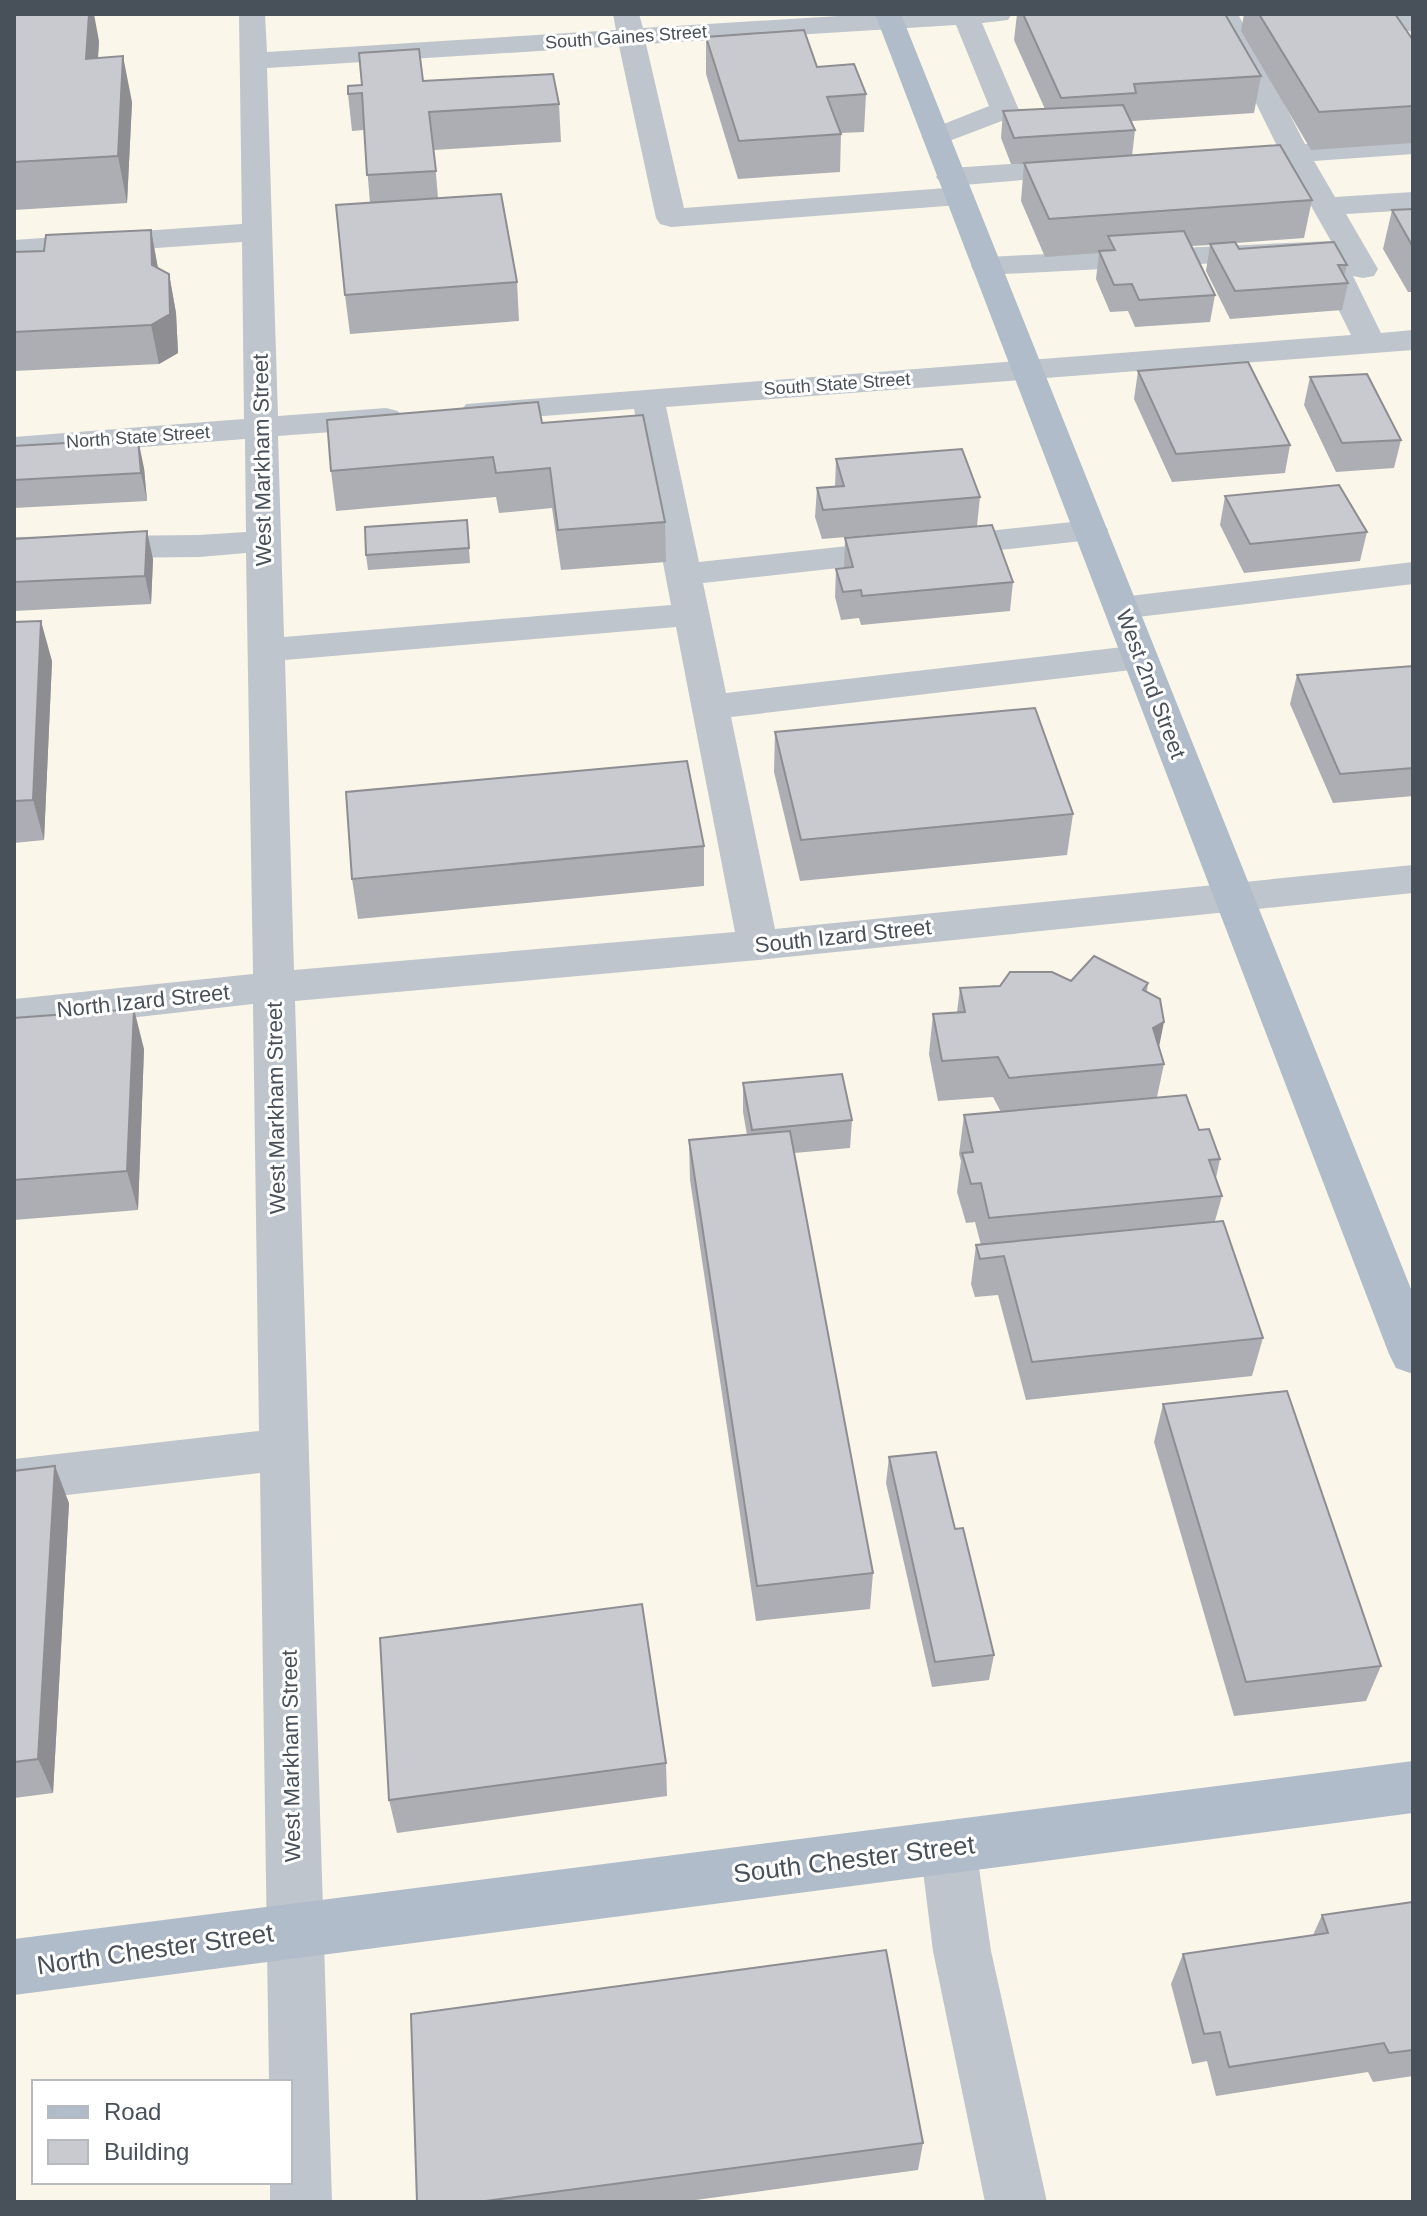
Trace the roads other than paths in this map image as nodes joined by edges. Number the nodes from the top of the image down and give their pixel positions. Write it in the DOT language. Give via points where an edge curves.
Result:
graph roads {
  1 [pos="252,14"];
  2 [pos="999,14"];
  3 [pos="1225,14"];
  4 [pos="1405,14"];
  5 [pos="966,16"];
  6 [pos="889,17"];
  7 [pos="1413,24"];
  8 [pos="628,26"];
  9 [pos="252,61"];
  10 [pos="936,137"];
  11 [pos="1413,145"];
  12 [pos="1295,153"];
  13 [pos="1202,160"];
  14 [pos="1109,166"];
  15 [pos="955,186"];
  16 [pos="1413,201"];
  17 [pos="1326,206"];
  18 [pos="256,232"];
  19 [pos="14,249"];
  20 [pos="986,266"];
  21 [pos="1409,340"];
  22 [pos="1371,344"];
  23 [pos="1027,369"];
  24 [pos="648,398"];
  25 [pos="262,428"];
  26 [pos="14,447"];
  27 [pos="1091,530"];
  28 [pos="263,541"];
  29 [pos="14,548"];
  30 [pos="1413,573"];
  31 [pos="684,574"];
  32 [pos="1121,608"];
  33 [pos="693,614"];
  34 [pos="267,650"];
  35 [pos="1140,657"];
  36 [pos="711,707"];
  37 [pos="1413,879"];
  38 [pos="1233,896"];
  39 [pos="758,945"];
  40 [pos="273,987"];
  41 [pos="14,1015"];
  42 [pos="1413,1354"];
  43 [pos="284,1449"];
  44 [pos="14,1480"];
  45 [pos="1413,1787"];
  46 [pos="948,1847"];
  47 [pos="295,1930"];
  48 [pos="14,1967"];
  49 [pos="301,2202"];
  50 [pos="1016,2202"];
  1 -- 9 [label="street, West Markham Street"];
  2 -- 5 [label="street, South Gaines Street"];
  3 -- 12 [label="street"];
  4 -- 7 [label="street"];
  5 -- 6 [label="street, South Gaines Street"];
  5 -- 10 [label="street" via="1005,110"];
  6 -- 8 [label="street, South Gaines Street"];
  6 -- 10 [label="main road, West 2nd Street"];
  8 -- 9 [label="street, South Gaines Street"];
  8 -- 15 [label="street" via="671,218"];
  9 -- 18 [label="street, West Markham Street"];
  10 -- 15 [label="main road, West 2nd Street"];
  11 -- 12 [label="street"];
  12 -- 13 [label="street"];
  12 -- 17 [label="street"];
  14 -- 15 [label="street"];
  15 -- 20 [label="main road, West 2nd Street"];
  16 -- 17 [label="street"];
  17 -- 21 [label="street"];
  18 -- 19 [label="street"];
  18 -- 25 [label="street, West Markham Street"];
  20 -- 22 [label="street" via="1324,248"];
  20 -- 23 [label="main road, West 2nd Street"];
  21 -- 22 [label="street, South State Street"];
  22 -- 23 [label="street, South State Street"];
  23 -- 24 [label="street, South State Street"];
  23 -- 27 [label="main road, West 2nd Street"];
  24 -- 25 [label="street, South State Street"];
  24 -- 31 [label="street"];
  25 -- 26 [label="street, North State Street"];
  25 -- 28 [label="street, West Markham Street"];
  27 -- 31 [label="street"];
  27 -- 32 [label="main road, West 2nd Street"];
  28 -- 29 [label="street"];
  28 -- 34 [label="street, West Markham Street"];
  30 -- 32 [label="street"];
  31 -- 33 [label="street"];
  32 -- 35 [label="main road, West 2nd Street"];
  33 -- 34 [label="street"];
  33 -- 36 [label="street"];
  34 -- 40 [label="street, West Markham Street"];
  35 -- 36 [label="street"];
  35 -- 38 [label="main road, West 2nd Street"];
  36 -- 39 [label="street" via="708,761"];
  37 -- 38 [label="street, South Izard Street"];
  38 -- 39 [label="street, South Izard Street"];
  38 -- 42 [label="main road, West 2nd Street"];
  39 -- 40 [label="street, South Izard Street"];
  40 -- 41 [label="street, North Izard Street"];
  40 -- 43 [label="street, West Markham Street"];
  43 -- 44 [label="street"];
  43 -- 47 [label="street, West Markham Street"];
  45 -- 46 [label="main road, South Chester Street"];
  46 -- 47 [label="main road, South Chester Street"];
  46 -- 50 [label="street" via="962,1951"];
  47 -- 48 [label="main road, North Chester Street"];
  47 -- 49 [label="street, West Markham Street"];
}
